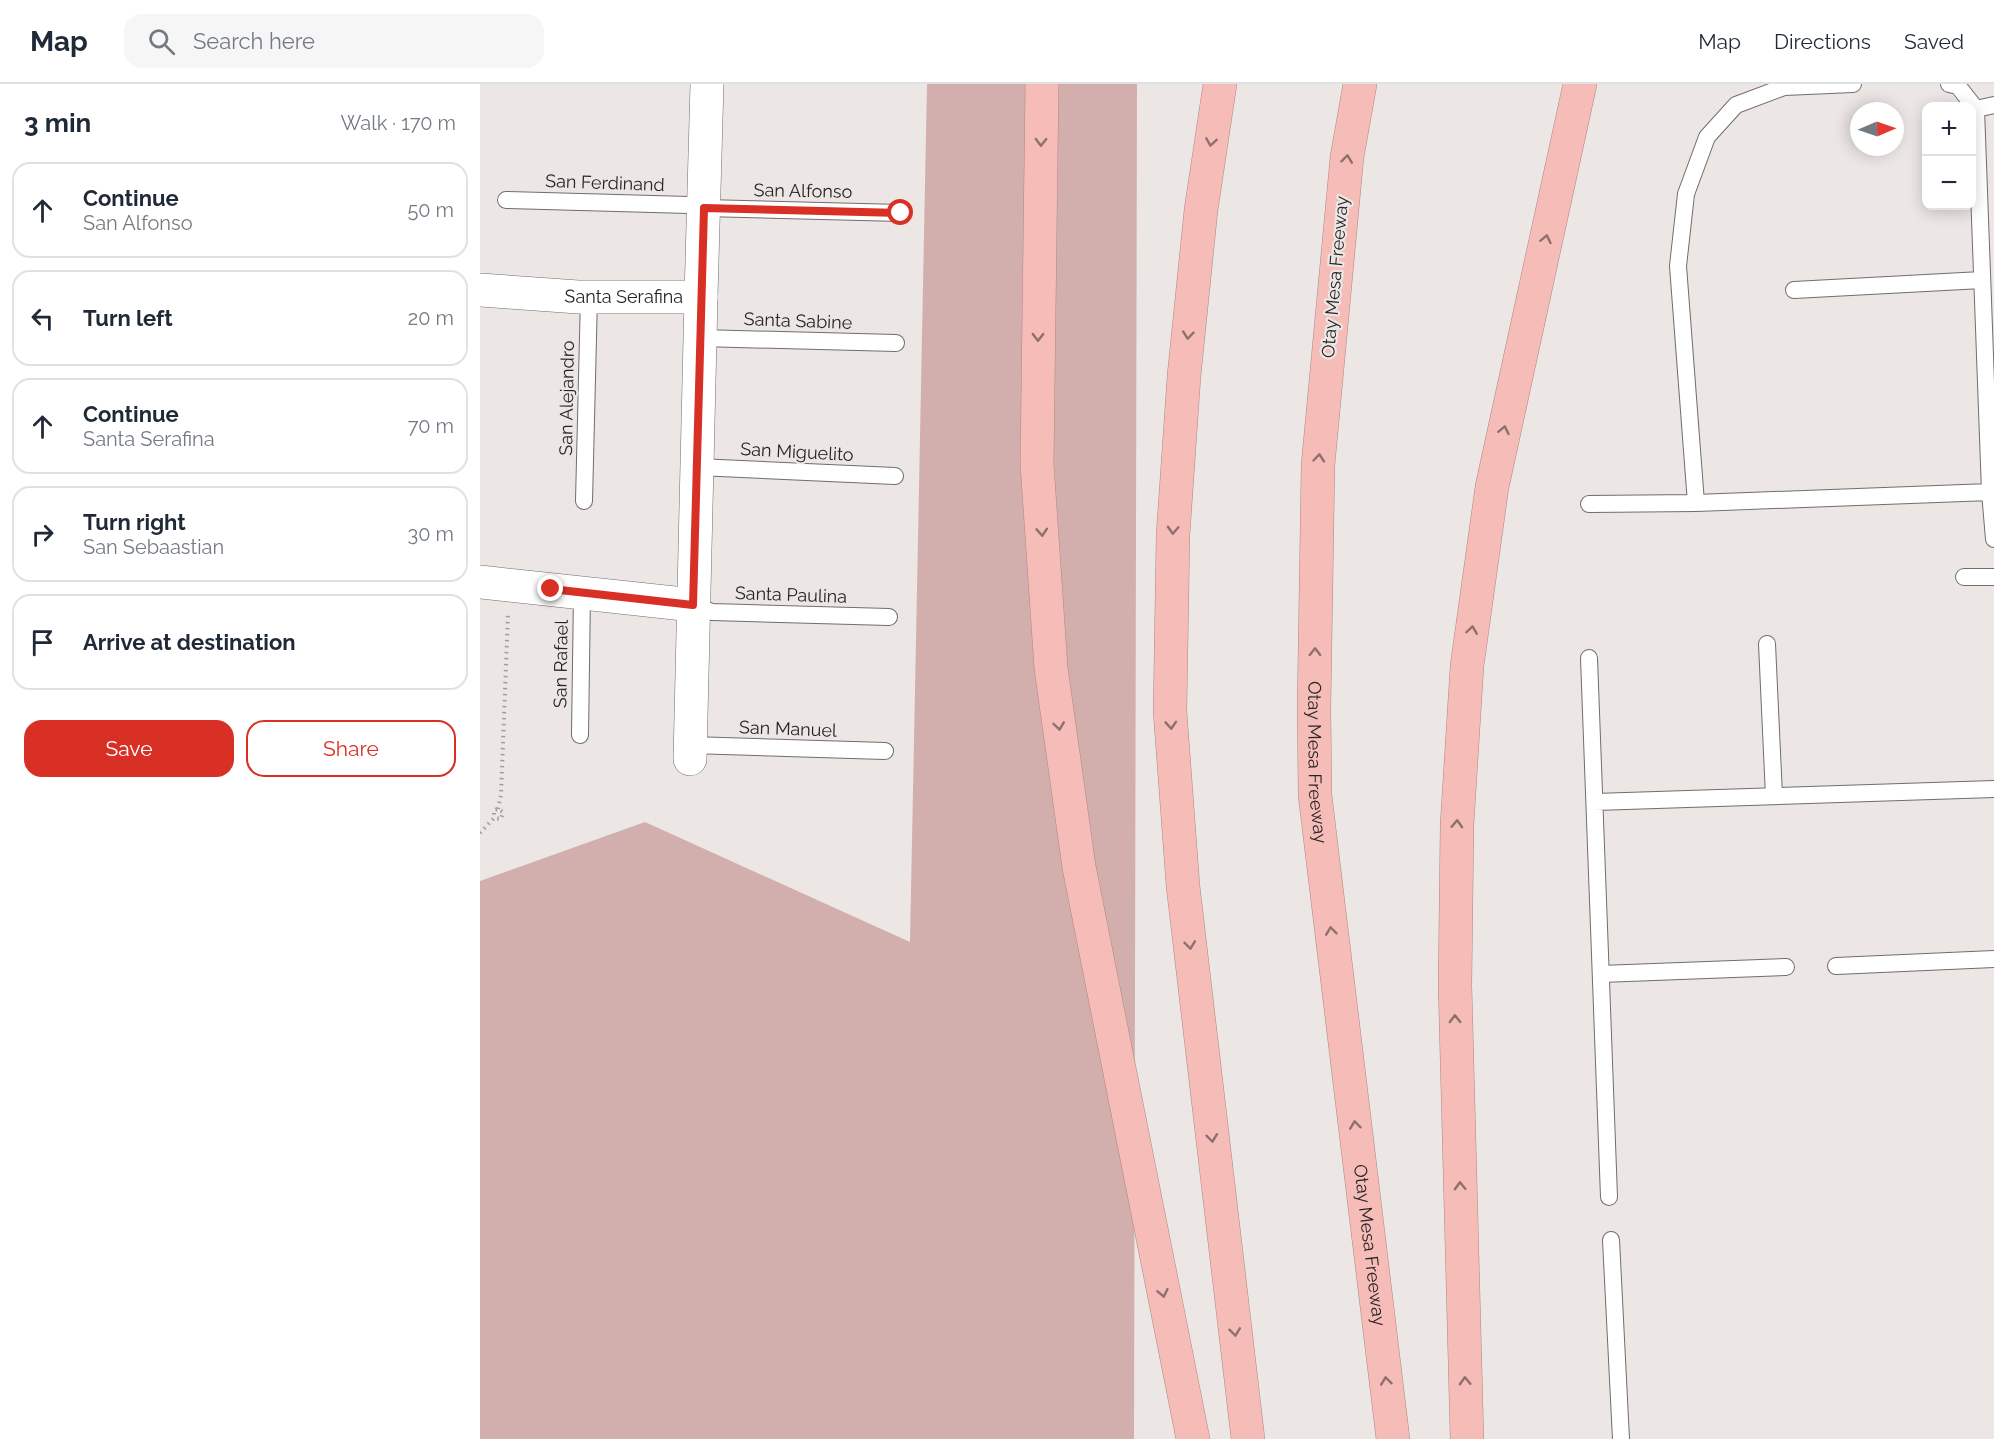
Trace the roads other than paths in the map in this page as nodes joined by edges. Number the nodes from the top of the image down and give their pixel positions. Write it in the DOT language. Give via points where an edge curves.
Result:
graph roads {
  1 [pos="706,84"];
  2 [pos="1042,84"];
  3 [pos="1220,84"];
  4 [pos="1360,84"];
  5 [pos="1580,84"];
  6 [pos="1854,84"];
  7 [pos="1949,84"];
  8 [pos="1971,102"];
  9 [pos="1994,105"];
  10 [pos="1976,109"];
  11 [pos="506,200"];
  12 [pos="704,208"];
  13 [pos="901,213"];
  14 [pos="1982,280"];
  15 [pos="480,290"];
  16 [pos="1794,290"];
  17 [pos="589,296"];
  18 [pos="701,297"];
  19 [pos="1989,307"];
  20 [pos="700,338"];
  21 [pos="896,343"];
  22 [pos="1991,430"];
  23 [pos="697,467"];
  24 [pos="895,476"];
  25 [pos="1990,492"];
  26 [pos="584,501"];
  27 [pos="1696,503"];
  28 [pos="1589,504"];
  29 [pos="1994,538"];
  30 [pos="1964,577"];
  31 [pos="1994,577"];
  32 [pos="480,582"];
  33 [pos="582,593"];
  34 [pos="693,605"];
  35 [pos="889,617"];
  36 [pos="1767,644"];
  37 [pos="1589,658"];
  38 [pos="580,735"];
  39 [pos="885,751"];
  40 [pos="690,752"];
  41 [pos="1994,789"];
  42 [pos="1774,796"];
  43 [pos="1595,802"];
  44 [pos="1994,959"];
  45 [pos="1836,966"];
  46 [pos="1786,967"];
  47 [pos="1601,974"];
  48 [pos="1609,1197"];
  49 [pos="1611,1240"];
  50 [pos="1193,1439"];
  51 [pos="1248,1439"];
  52 [pos="1393,1439"];
  53 [pos="1467,1439"];
  54 [pos="1621,1439"];
  1 -- 12 [label="street"];
  2 -- 50 [label="highway, one-way" via="1037,464 1051,668 1079,867"];
  3 -- 51 [label="highway, one-way" via="1201,210 1184,376 1173,535 1170,711 1183,886"];
  52 -- 4 [label="highway, Otay Mesa Freeway, one-way" via="1315,795 1318,465 1347,157"];
  53 -- 5 [label="highway, one-way" via="1455,985 1457,825 1467,666 1492,487"];
  6 -- 27 [label="lane" via="1784,87 1736,105 1707,137 1686,194 1678,266"];
  7 -- 8 [label="lane" via="1958,86"];
  9 -- 10 [label="lane"];
  10 -- 14 [label="lane"];
  11 -- 12 [label="lane, San Ferdinand"];
  12 -- 13 [label="lane, San Alfonso"];
  12 -- 18 [label="street"];
  14 -- 16 [label="lane"];
  14 -- 19 [label="lane"];
  15 -- 17 [label="street, Santa Serafina"];
  17 -- 18 [label="street, Santa Serafina"];
  17 -- 26 [label="lane, San Alejandro"];
  18 -- 20 [label="street, Santa Serafina"];
  19 -- 22 [label="lane"];
  20 -- 21 [label="lane, Santa Sabine"];
  20 -- 23 [label="street, Santa Serafina"];
  22 -- 25 [label="lane"];
  23 -- 24 [label="lane, San Miguelito"];
  23 -- 34 [label="street, Santa Serafina"];
  25 -- 27 [label="lane"];
  25 -- 29 [label="lane"];
  27 -- 28 [label="lane"];
  30 -- 31 [label="lane"];
  32 -- 33 [label="street"];
  33 -- 34 [label="street"];
  33 -- 38 [label="lane, San Rafael"];
  34 -- 35 [label="lane, Santa Paulina" via="712,612"];
  34 -- 40 [label="street, Santa Serafina"];
  36 -- 42 [label="lane"];
  37 -- 43 [label="lane"];
  39 -- 40 [label="lane, San Manuel"];
  41 -- 42 [label="lane"];
  42 -- 43 [label="lane"];
  43 -- 47 [label="lane"];
  44 -- 45 [label="lane"];
  46 -- 47 [label="lane"];
  47 -- 48 [label="lane"];
  49 -- 54 [label="lane"];
}
